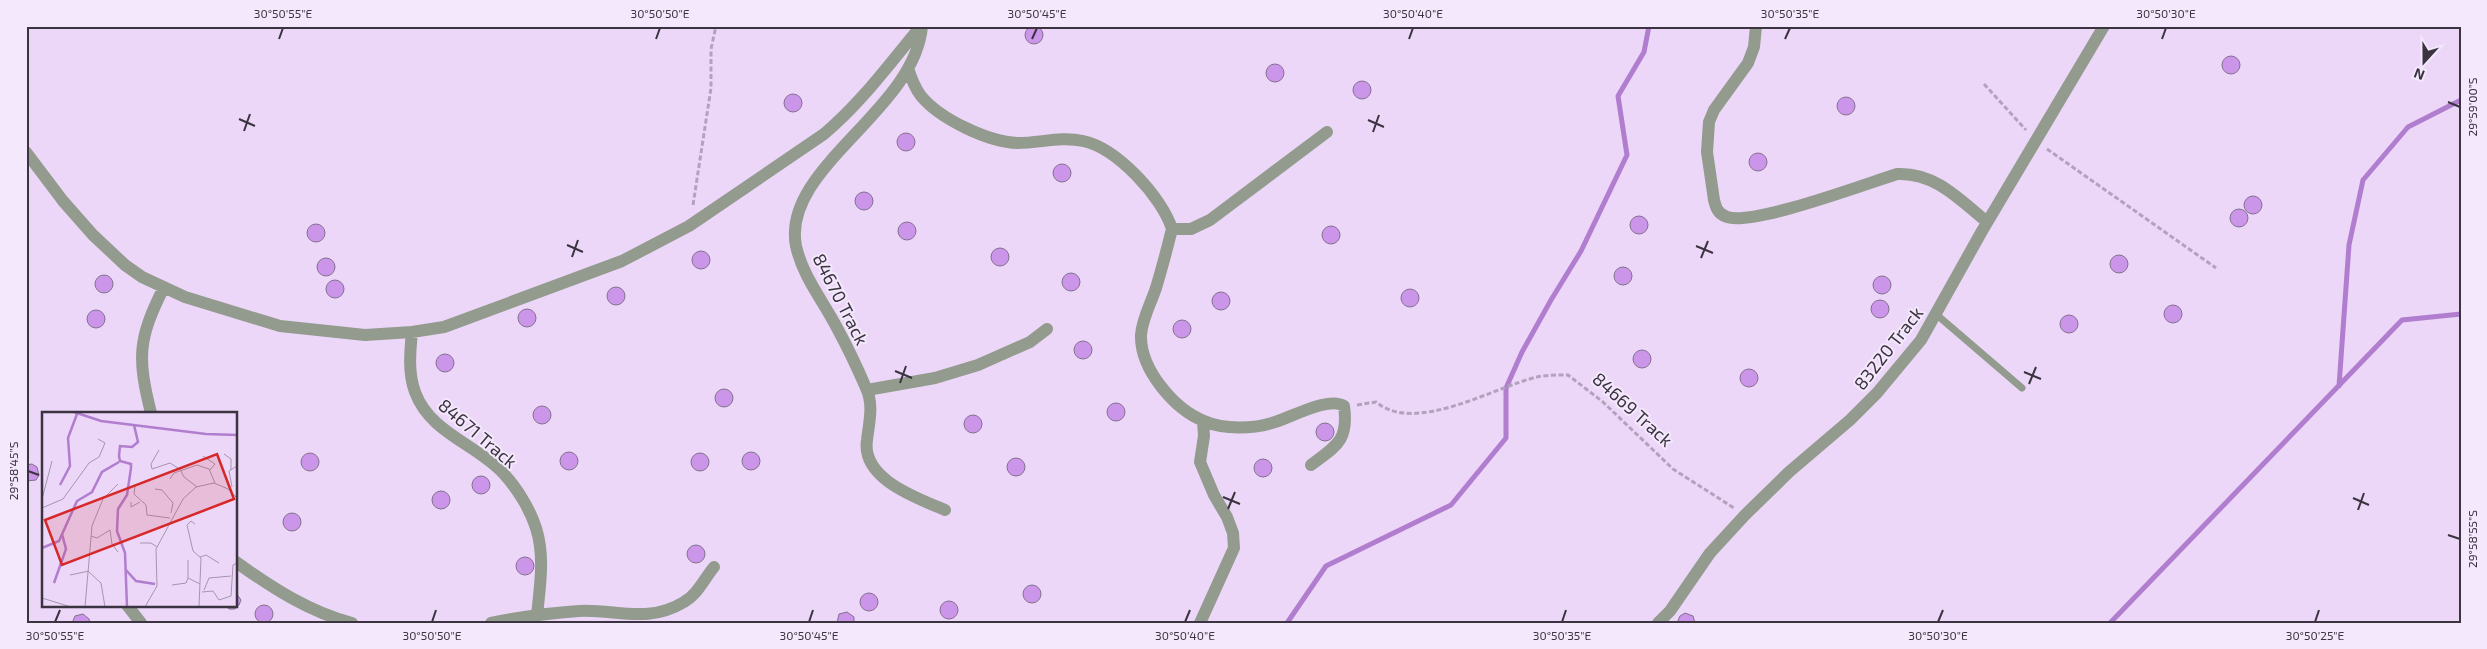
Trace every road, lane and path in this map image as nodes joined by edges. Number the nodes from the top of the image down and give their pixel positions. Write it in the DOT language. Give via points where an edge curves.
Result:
graph roads {
  1 [pos="716,26"];
  2 [pos="922,26"];
  3 [pos="1756,26"];
  4 [pos="2104,26"];
  5 [pos="908,68"];
  6 [pos="1984,84"];
  7 [pos="1327,132"];
  8 [pos="2036,141"];
  9 [pos="26,152"];
  10 [pos="1987,222"];
  11 [pos="690,226"];
  12 [pos="1172,229"];
  13 [pos="2216,268"];
  14 [pos="164,287"];
  15 [pos="1937,315"];
  16 [pos="1047,329"];
  17 [pos="412,332"];
  18 [pos="2022,388"];
  19 [pos="867,390"];
  20 [pos="1344,406"];
  21 [pos="151,412"];
  22 [pos="1203,421"];
  23 [pos="1311,466"];
  24 [pos="945,510"];
  25 [pos="1745,515"];
  26 [pos="238,563"];
  27 [pos="714,567"];
  28 [pos="129,606"];
  29 [pos="537,615"];
  30 [pos="520,620"];
  31 [pos="141,623"];
  32 [pos="352,623"];
  33 [pos="491,623"];
  34 [pos="1200,623"];
  35 [pos="1658,623"];
  1 -- 11 [label="path" via="711,49 711,88"];
  2 -- 5 [label="street, 84670 Track" via="919,44"];
  2 -- 11 [label="street" via="843,118"];
  3 -- 10 [label="street" via="1748,64 1714,110 1707,135 1714,200 1722,215 1751,218 1897,174 1909,174 1934,181"];
  4 -- 8 [label="street, 83220 Track"];
  5 -- 12 [label="street" via="929,105 944,116 983,134 1017,143 1070,139 1098,147 1150,190"];
  5 -- 19 [label="street, 84670 Track" via="882,107 845,143 817,179 796,217 801,264 809,283 836,325"];
  6 -- 8 [label="path"];
  7 -- 12 [label="street" via="1210,220 1191,228"];
  8 -- 10 [label="street, 83220 Track"];
  8 -- 13 [label="path"];
  9 -- 14 [label="street" via="63,201 110,253"];
  10 -- 15 [label="street, 83220 Track"];
  11 -- 17 [label="street" via="622,261 460,322"];
  12 -- 22 [label="street" via="1141,336 1145,359 1157,383"];
  14 -- 17 [label="street" via="215,307 280,326 365,335"];
  14 -- 21 [label="street" via="142,343 145,389"];
  15 -- 18 [label="lane"];
  15 -- 25 [label="street, 83220 Track" via="1921,340 1877,392"];
  16 -- 19 [label="street" via="1030,342 978,366 935,378"];
  17 -- 29 [label="street, 84671 Track" via="412,380 424,410 453,438 502,472 529,512 541,553"];
  19 -- 24 [label="street, 84670 Track" via="871,414 866,443 871,463 897,487"];
  20 -- 22 [label="street" via="1331,402 1274,423 1253,426 1235,427"];
  20 -- 23 [label="street" via="1346,423 1342,438 1338,445"];
  20 -- 25 [label="path, 84669 Track" via="1376,402 1386,410 1414,414 1488,395 1538,377 1568,375 1603,402 1673,469"];
  22 -- 34 [label="street" via="1200,462 1227,517 1234,548"];
  25 -- 35 [label="street, 83220 Track" via="1710,553"];
  26 -- 32 [label="street" via="306,605"];
  27 -- 29 [label="street" via="692,596 663,610 632,616 580,611"];
  28 -- 31 [label="street"];
  29 -- 30 [label="street"];
  30 -- 33 [label="street"];
}
